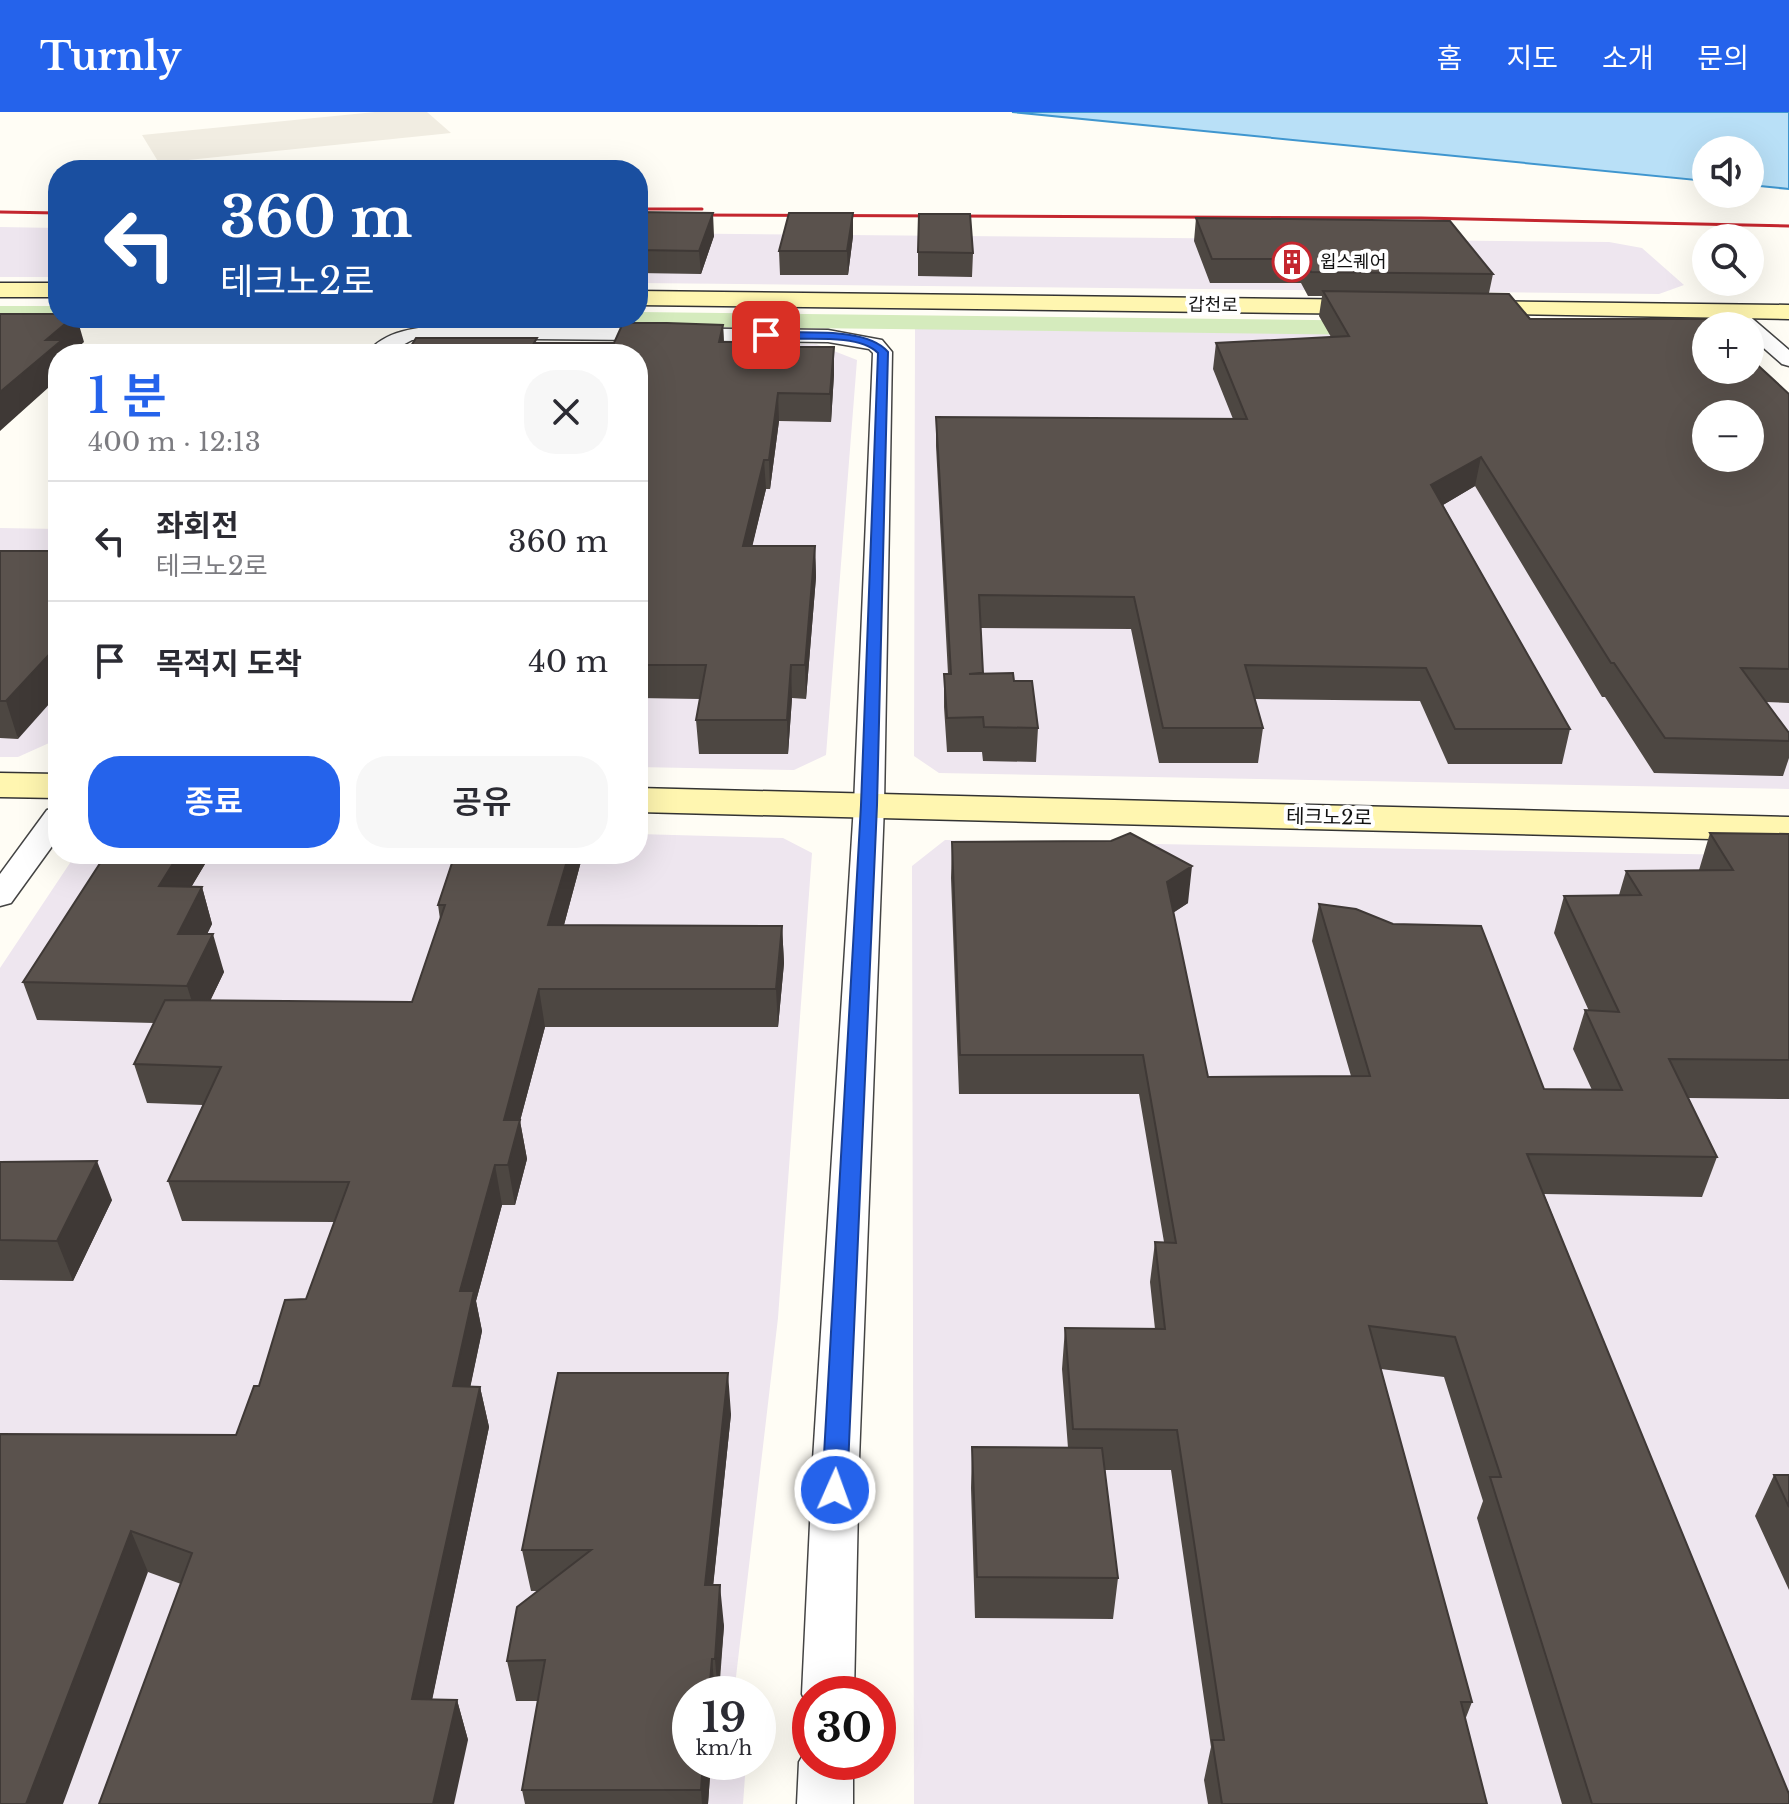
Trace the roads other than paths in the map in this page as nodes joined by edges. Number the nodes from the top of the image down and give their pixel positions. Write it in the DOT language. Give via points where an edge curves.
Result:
graph roads {
  1 [pos="0,290"];
  2 [pos="48,290"];
  3 [pos="648,298"];
  4 [pos="1396,307"];
  5 [pos="1443,308"];
  6 [pos="1734,312"];
  7 [pos="1764,312"];
  8 [pos="1789,312"];
  9 [pos="1764,338"];
  10 [pos="388,344"];
  11 [pos="1789,360"];
  12 [pos="0,785"];
  13 [pos="48,786"];
  14 [pos="648,800"];
  15 [pos="869,805"];
  16 [pos="1789,829"];
  17 [pos="48,830"];
  18 [pos="0,896"];
  19 [pos="829,1676"];
  20 [pos="826,1780"];
  21 [pos="825,1804"];
  1 -- 2 [label="main road"];
  3 -- 4 [label="main road, 갑천로"];
  5 -- 6 [label="main road"];
  7 -- 8 [label="main road"];
  9 -- 11 [label="street"];
  10 -- 15 [label="street" via="444,332 828,336 875,344 883,352"];
  12 -- 13 [label="main road"];
  14 -- 15 [label="main road, 테크노2로"];
  15 -- 16 [label="main road, 테크노2로"];
  15 -- 19 [label="street"];
  17 -- 18 [label="street"];
  20 -- 21 [label="street"];
}
